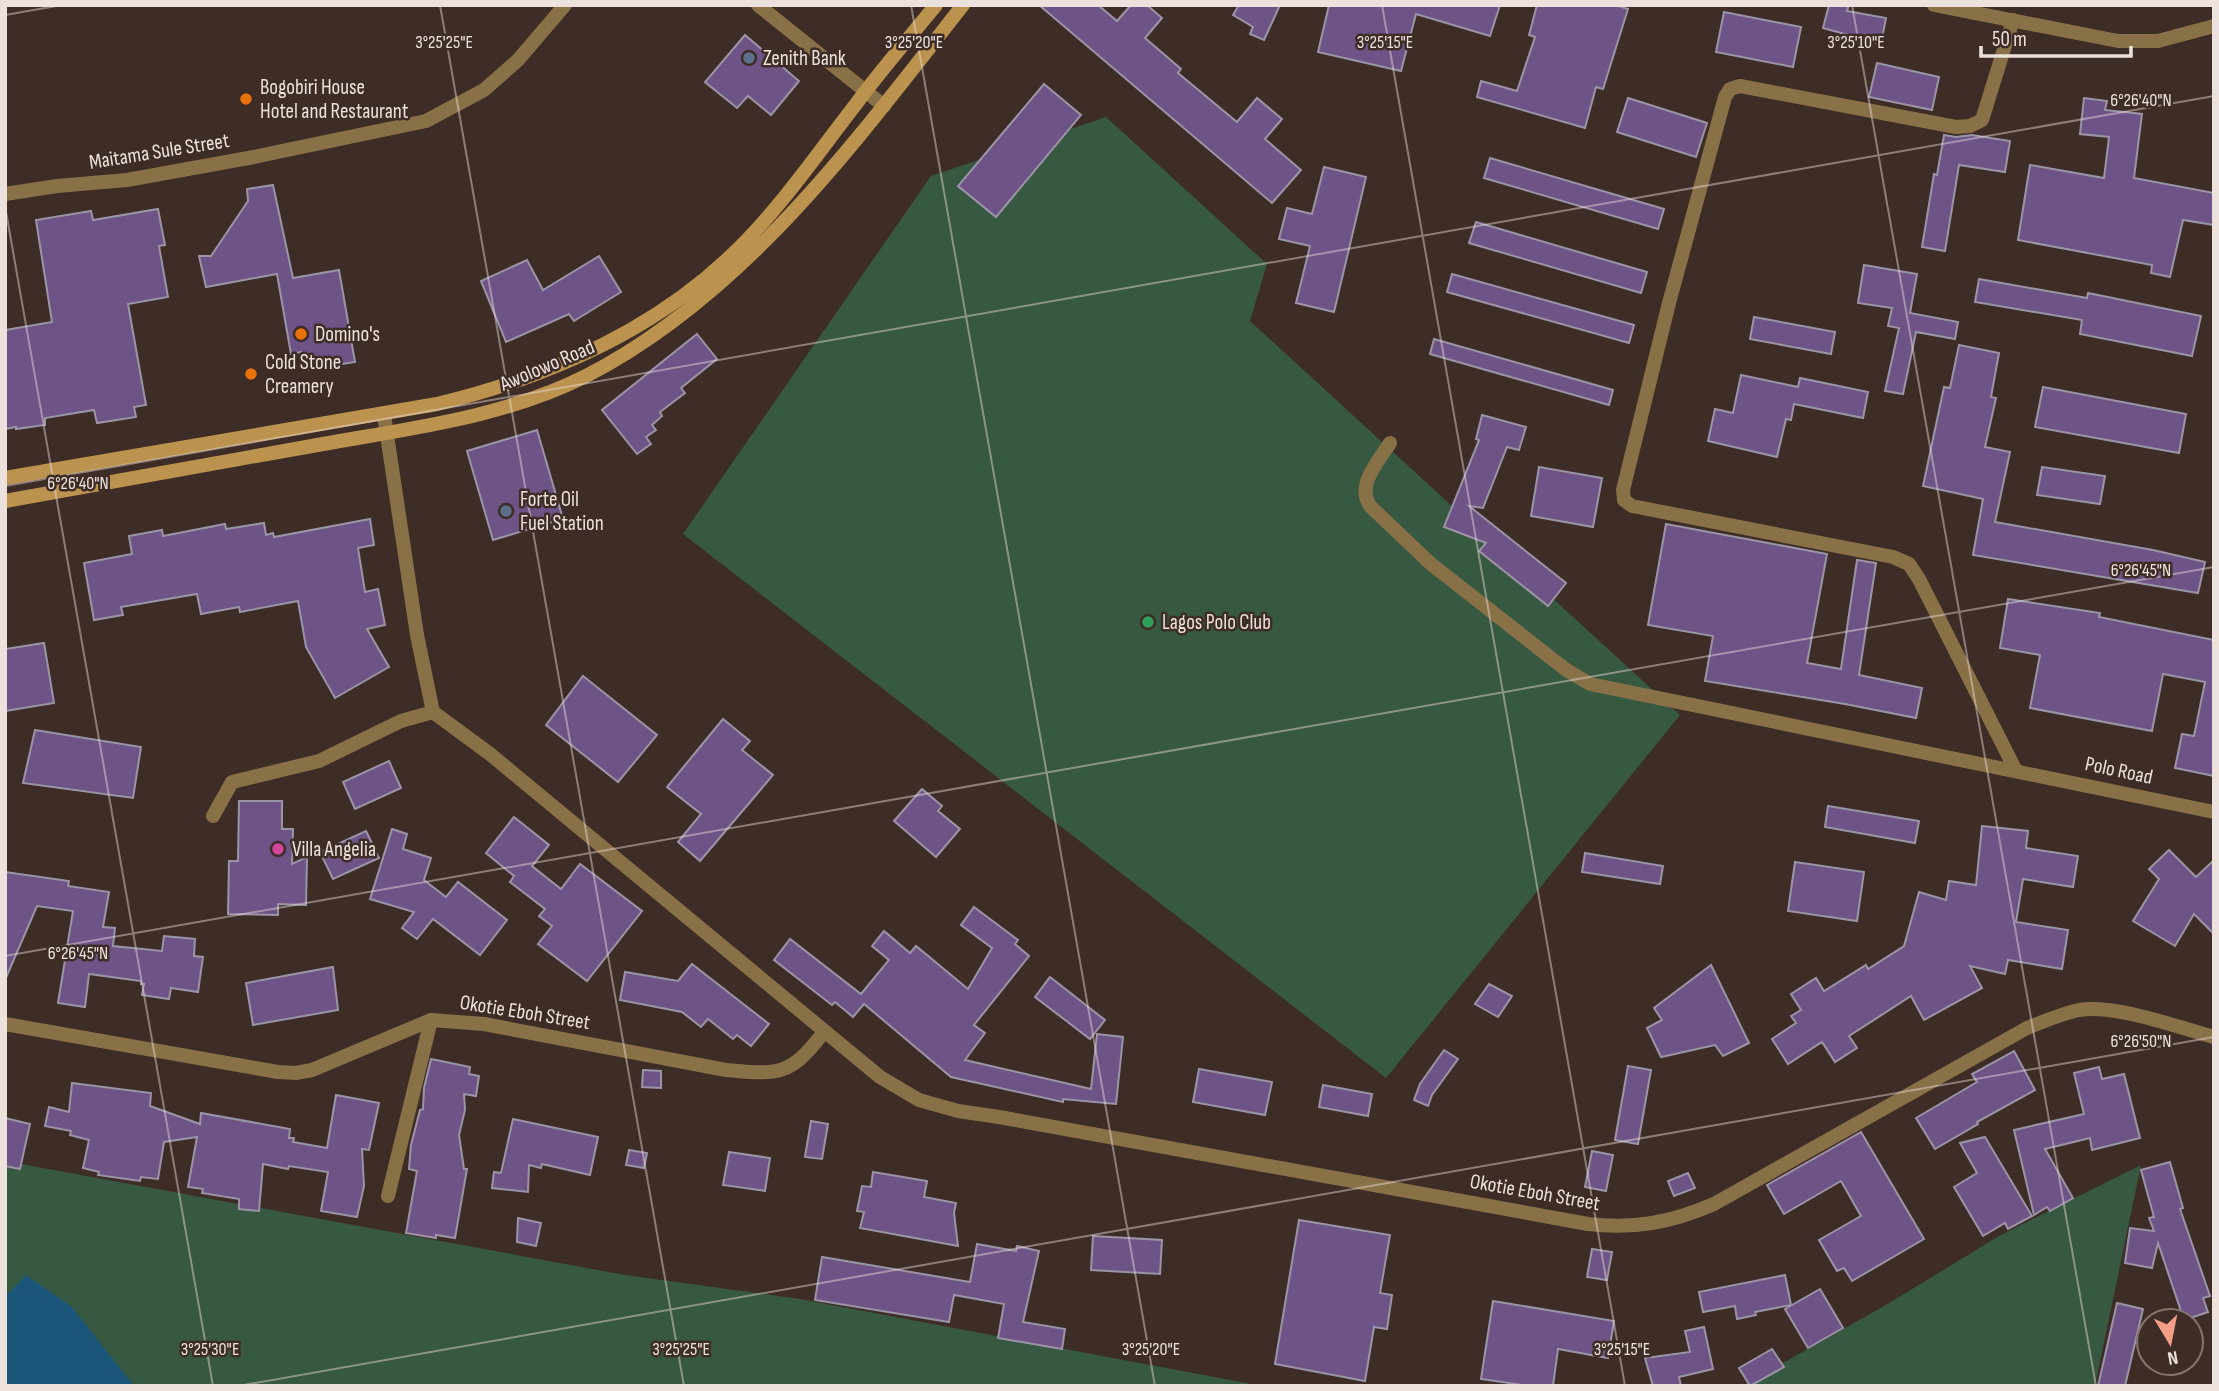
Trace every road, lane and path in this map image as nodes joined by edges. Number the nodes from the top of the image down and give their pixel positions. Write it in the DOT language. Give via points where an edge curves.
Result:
graph roads {
  1 [pos="565,5"];
  2 [pos="758,5"];
  3 [pos="936,5"];
  4 [pos="963,5"];
  5 [pos="1934,5"];
  6 [pos="2013,20"];
  7 [pos="2214,26"];
  8 [pos="865,92"];
  9 [pos="884,106"];
  10 [pos="5,194"];
  11 [pos="384,415"];
  12 [pos="386,433"];
  13 [pos="1390,443"];
  14 [pos="5,478"];
  15 [pos="5,501"];
  16 [pos="433,712"];
  17 [pos="2016,771"];
  18 [pos="2214,812"];
  19 [pos="213,816"];
  20 [pos="431,1020"];
  21 [pos="5,1024"];
  22 [pos="824,1032"];
  23 [pos="2214,1037"];
  24 [pos="388,1196"];
  1 -- 10 [label="street, Maitama Sule Street" via="518,60 484,90 426,121 127,180"];
  2 -- 8 [label="street"];
  3 -- 8 [label="main road, Awolowo Road"];
  4 -- 9 [label="main road, Awolowo Road"];
  5 -- 6 [label="street"];
  6 -- 7 [label="street" via="2118,41 2158,41"];
  6 -- 17 [label="street" via="1982,120 1970,126 1740,86 1730,89 1623,490 1624,500 1632,506 1893,557 1909,564"];
  8 -- 9 [label="street"];
  8 -- 11 [label="main road, Awolowo Road" via="739,248 652,318 551,370 486,392"];
  9 -- 12 [label="main road, Awolowo Road" via="775,231 675,321 585,376 537,396"];
  11 -- 12 [label="street"];
  11 -- 14 [label="main road, Awolowo Road"];
  12 -- 15 [label="main road, Awolowo Road"];
  12 -- 16 [label="street"];
  13 -- 17 [label="street, Polo Road" via="1364,487 1371,507 1431,564 1590,684"];
  16 -- 19 [label="street" via="401,721 319,761 232,782"];
  16 -- 22 [label="street, Okotie Eboh Street"];
  17 -- 18 [label="street, Polo Road"];
  20 -- 21 [label="street, Okotie Eboh Street" via="296,1073"];
  20 -- 22 [label="street, Okotie Eboh Street" via="484,1024 767,1074 789,1068"];
  20 -- 24 [label="street"];
  22 -- 23 [label="street, Okotie Eboh Street" via="880,1077 919,1100 958,1111 1620,1227 1654,1224 1714,1204 2027,1028 2055,1017 2105,1009"];
}
